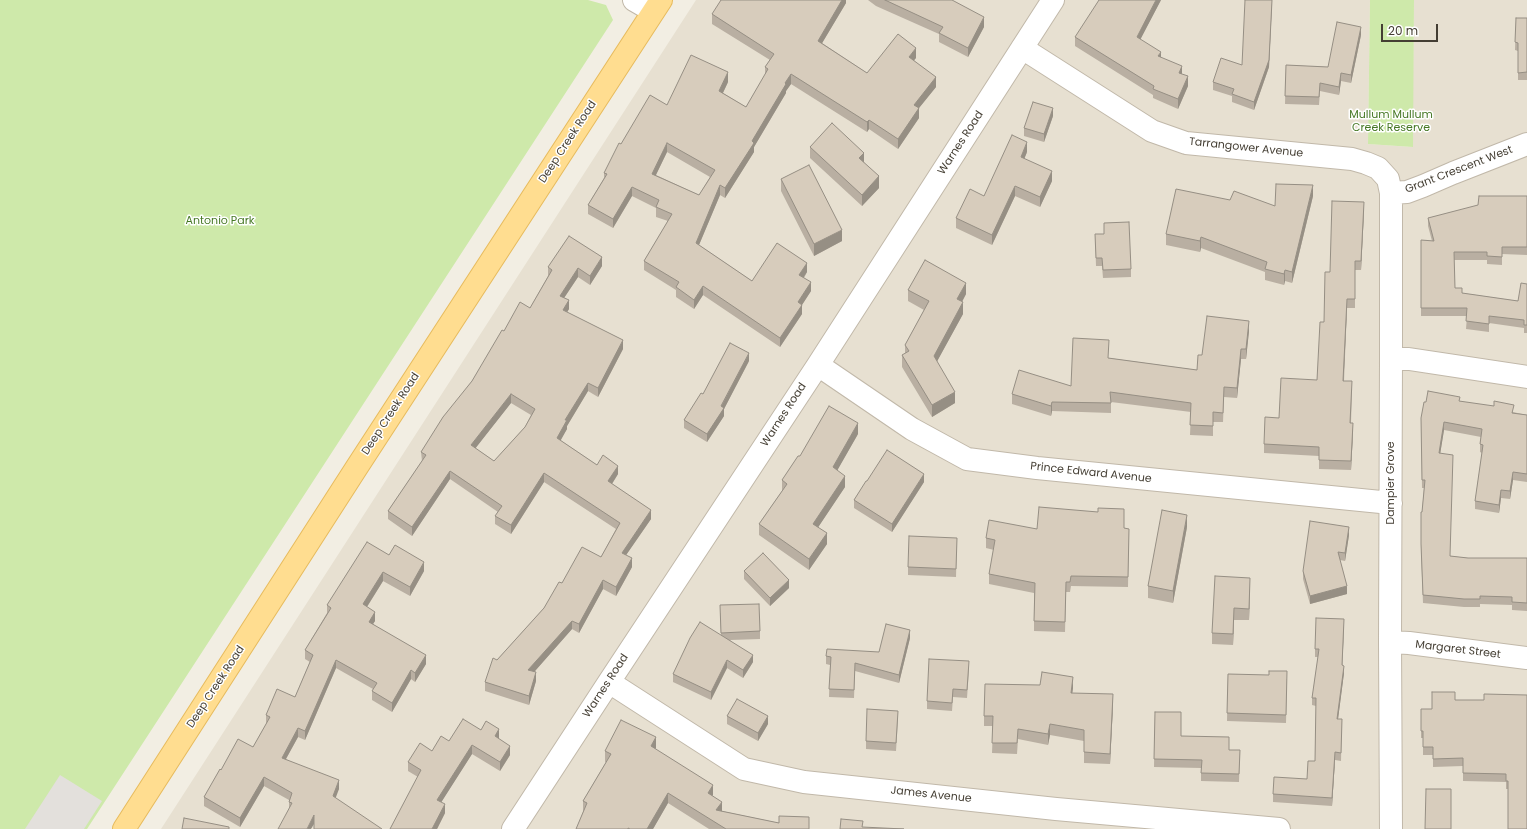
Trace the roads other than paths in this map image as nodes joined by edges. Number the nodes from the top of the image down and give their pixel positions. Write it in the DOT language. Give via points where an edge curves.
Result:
graph roads {
  1 [pos="634,0"];
  2 [pos="1053,0"];
  3 [pos="657,6"];
  4 [pos="1022,48"];
  5 [pos="1527,144"];
  6 [pos="1352,160"];
  7 [pos="1391,193"];
  8 [pos="1392,359"];
  9 [pos="818,365"];
  10 [pos="1527,377"];
  11 [pos="1390,503"];
  12 [pos="1390,642"];
  13 [pos="1527,658"];
  14 [pos="609,682"];
  15 [pos="124,829"];
  16 [pos="513,829"];
  17 [pos="1279,829"];
  18 [pos="1391,829"];
  1 -- 3 [label="street"];
  2 -- 4 [label="street, Warnes Road"];
  3 -- 15 [label="main road, Deep Creek Road"];
  4 -- 6 [label="street, Tarrangower Avenue" via="1152,131 1165,136 1186,142"];
  4 -- 9 [label="street, Warnes Road"];
  5 -- 7 [label="street, Grant Crescent West" via="1407,192"];
  6 -- 7 [label="street, Dampier Grove" via="1378,168 1388,179"];
  7 -- 8 [label="street, Dampier Grove"];
  8 -- 10 [label="street" via="1409,359"];
  8 -- 11 [label="street, Dampier Grove"];
  9 -- 11 [label="street, Prince Edward Avenue" via="912,430 967,459"];
  9 -- 14 [label="street, Warnes Road"];
  11 -- 12 [label="street, Dampier Grove"];
  12 -- 13 [label="street, Margaret Street"];
  12 -- 18 [label="street, Dampier Grove"];
  14 -- 16 [label="street, Warnes Road"];
  14 -- 17 [label="street, James Avenue" via="744,769 812,782 1056,809"];
}
